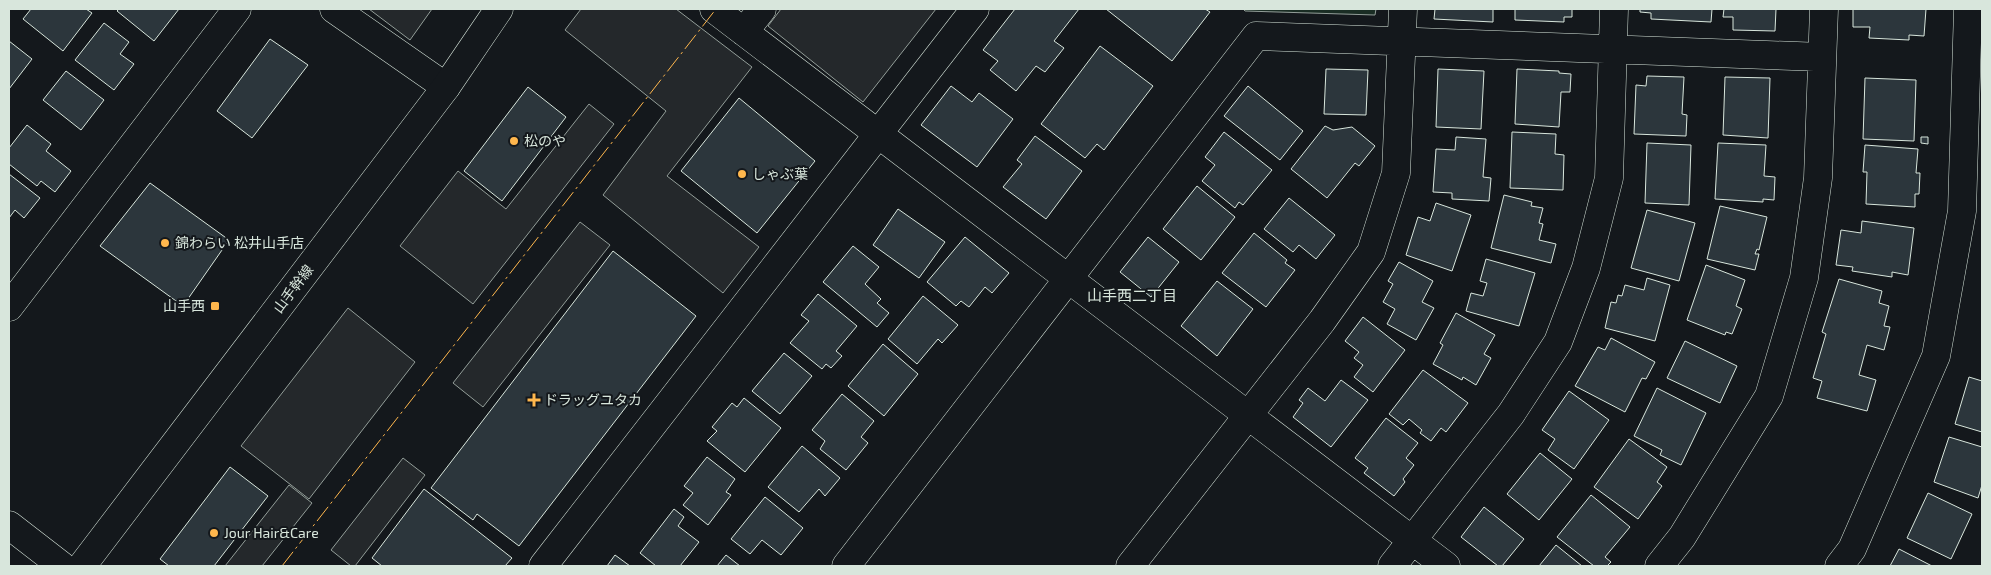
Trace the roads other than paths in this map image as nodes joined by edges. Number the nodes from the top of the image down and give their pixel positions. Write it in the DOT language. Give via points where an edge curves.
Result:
graph roads {
  1 [pos="237,9"];
  2 [pos="334,9"];
  3 [pos="499,9"];
  4 [pos="714,9"];
  5 [pos="762,9"];
  6 [pos="975,9"];
  7 [pos="1403,9"];
  8 [pos="1614,9"];
  9 [pos="1824,9"];
  10 [pos="1968,9"];
  11 [pos="744,32"];
  12 [pos="1402,42"];
  13 [pos="1612,50"];
  14 [pos="1822,57"];
  15 [pos="446,87"];
  16 [pos="878,134"];
  17 [pos="1068,279"];
  18 [pos="9,306"];
  19 [pos="1248,416"];
  20 [pos="9,525"];
  21 [pos="1412,541"];
  22 [pos="62,566"];
  23 [pos="82,566"];
  24 [pos="543,566"];
  25 [pos="846,566"];
  26 [pos="1130,566"];
  27 [pos="1392,566"];
  28 [pos="1446,566"];
  29 [pos="1660,566"];
  30 [pos="1839,566"];
  1 -- 18 [label="street"];
  2 -- 15 [label="street"];
  3 -- 15 [label="street, 山手幹線"];
  4 -- 11 [label="street"];
  5 -- 11 [label="street"];
  6 -- 16 [label="street"];
  7 -- 12 [label="street"];
  8 -- 13 [label="street"];
  9 -- 14 [label="street"];
  10 -- 30 [label="street" via="1962,211 1936,356 1852,549"];
  11 -- 16 [label="street"];
  12 -- 13 [label="street"];
  12 -- 17 [label="street" via="1256,36"];
  12 -- 19 [label="street" via="1396,173 1371,252"];
  13 -- 14 [label="street"];
  13 -- 21 [label="street" via="1609,178 1586,268 1558,342 1511,414"];
  14 -- 29 [label="street" via="1818,178 1804,278 1769,396 1682,537"];
  15 -- 23 [label="street, 山手幹線"];
  16 -- 17 [label="street"];
  16 -- 24 [label="street"];
  17 -- 19 [label="street"];
  17 -- 25 [label="street"];
  19 -- 21 [label="street"];
  19 -- 26 [label="street"];
  20 -- 22 [label="street"];
  21 -- 27 [label="street"];
  21 -- 28 [label="street"];
}
